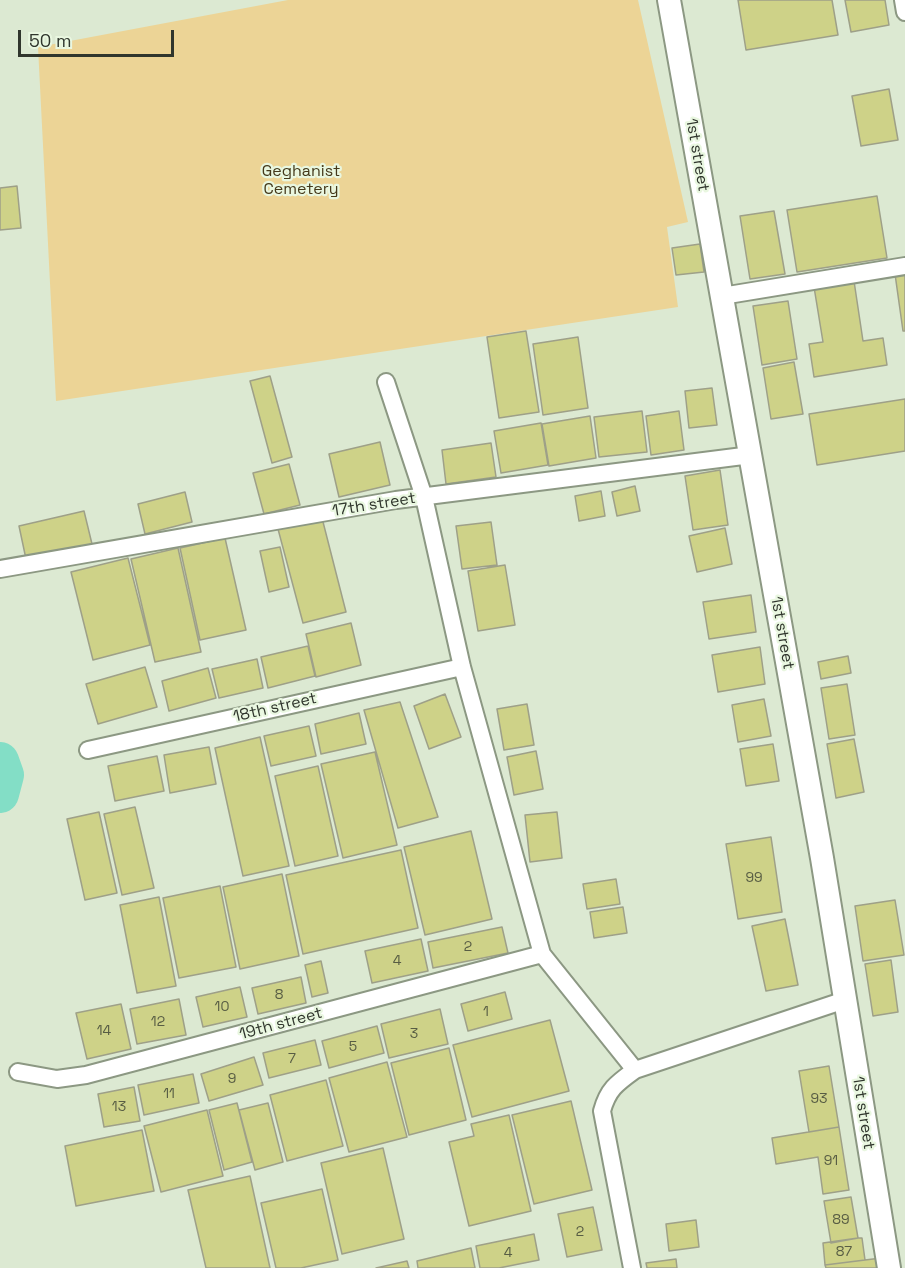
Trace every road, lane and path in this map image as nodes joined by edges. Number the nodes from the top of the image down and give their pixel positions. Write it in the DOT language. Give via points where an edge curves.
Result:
graph roads {
  1 [pos="669,0"];
  2 [pos="903,0"];
  3 [pos="905,12"];
  4 [pos="905,266"];
  5 [pos="722,296"];
  6 [pos="386,382"];
  7 [pos="751,456"];
  8 [pos="424,497"];
  9 [pos="0,569"];
  10 [pos="462,667"];
  11 [pos="88,750"];
  12 [pos="542,954"];
  13 [pos="845,1000"];
  14 [pos="635,1070"];
  15 [pos="18,1072"];
  16 [pos="632,1268"];
  17 [pos="889,1268"];
  1 -- 5 [label="main road, 1st street"];
  2 -- 3 [label="street"];
  4 -- 5 [label="street"];
  5 -- 7 [label="main road, 1st street"];
  6 -- 8 [label="street"];
  7 -- 8 [label="street, 17th street"];
  7 -- 13 [label="main road, 1st street"];
  8 -- 9 [label="street, 17th street"];
  8 -- 10 [label="street"];
  10 -- 11 [label="street, 18th street"];
  10 -- 12 [label="street"];
  12 -- 14 [label="street"];
  12 -- 15 [label="street, 19th street" via="86,1076 57,1079"];
  13 -- 14 [label="street"];
  13 -- 17 [label="main road, 1st street"];
  14 -- 16 [label="street" via="614,1086 602,1111"];
}
